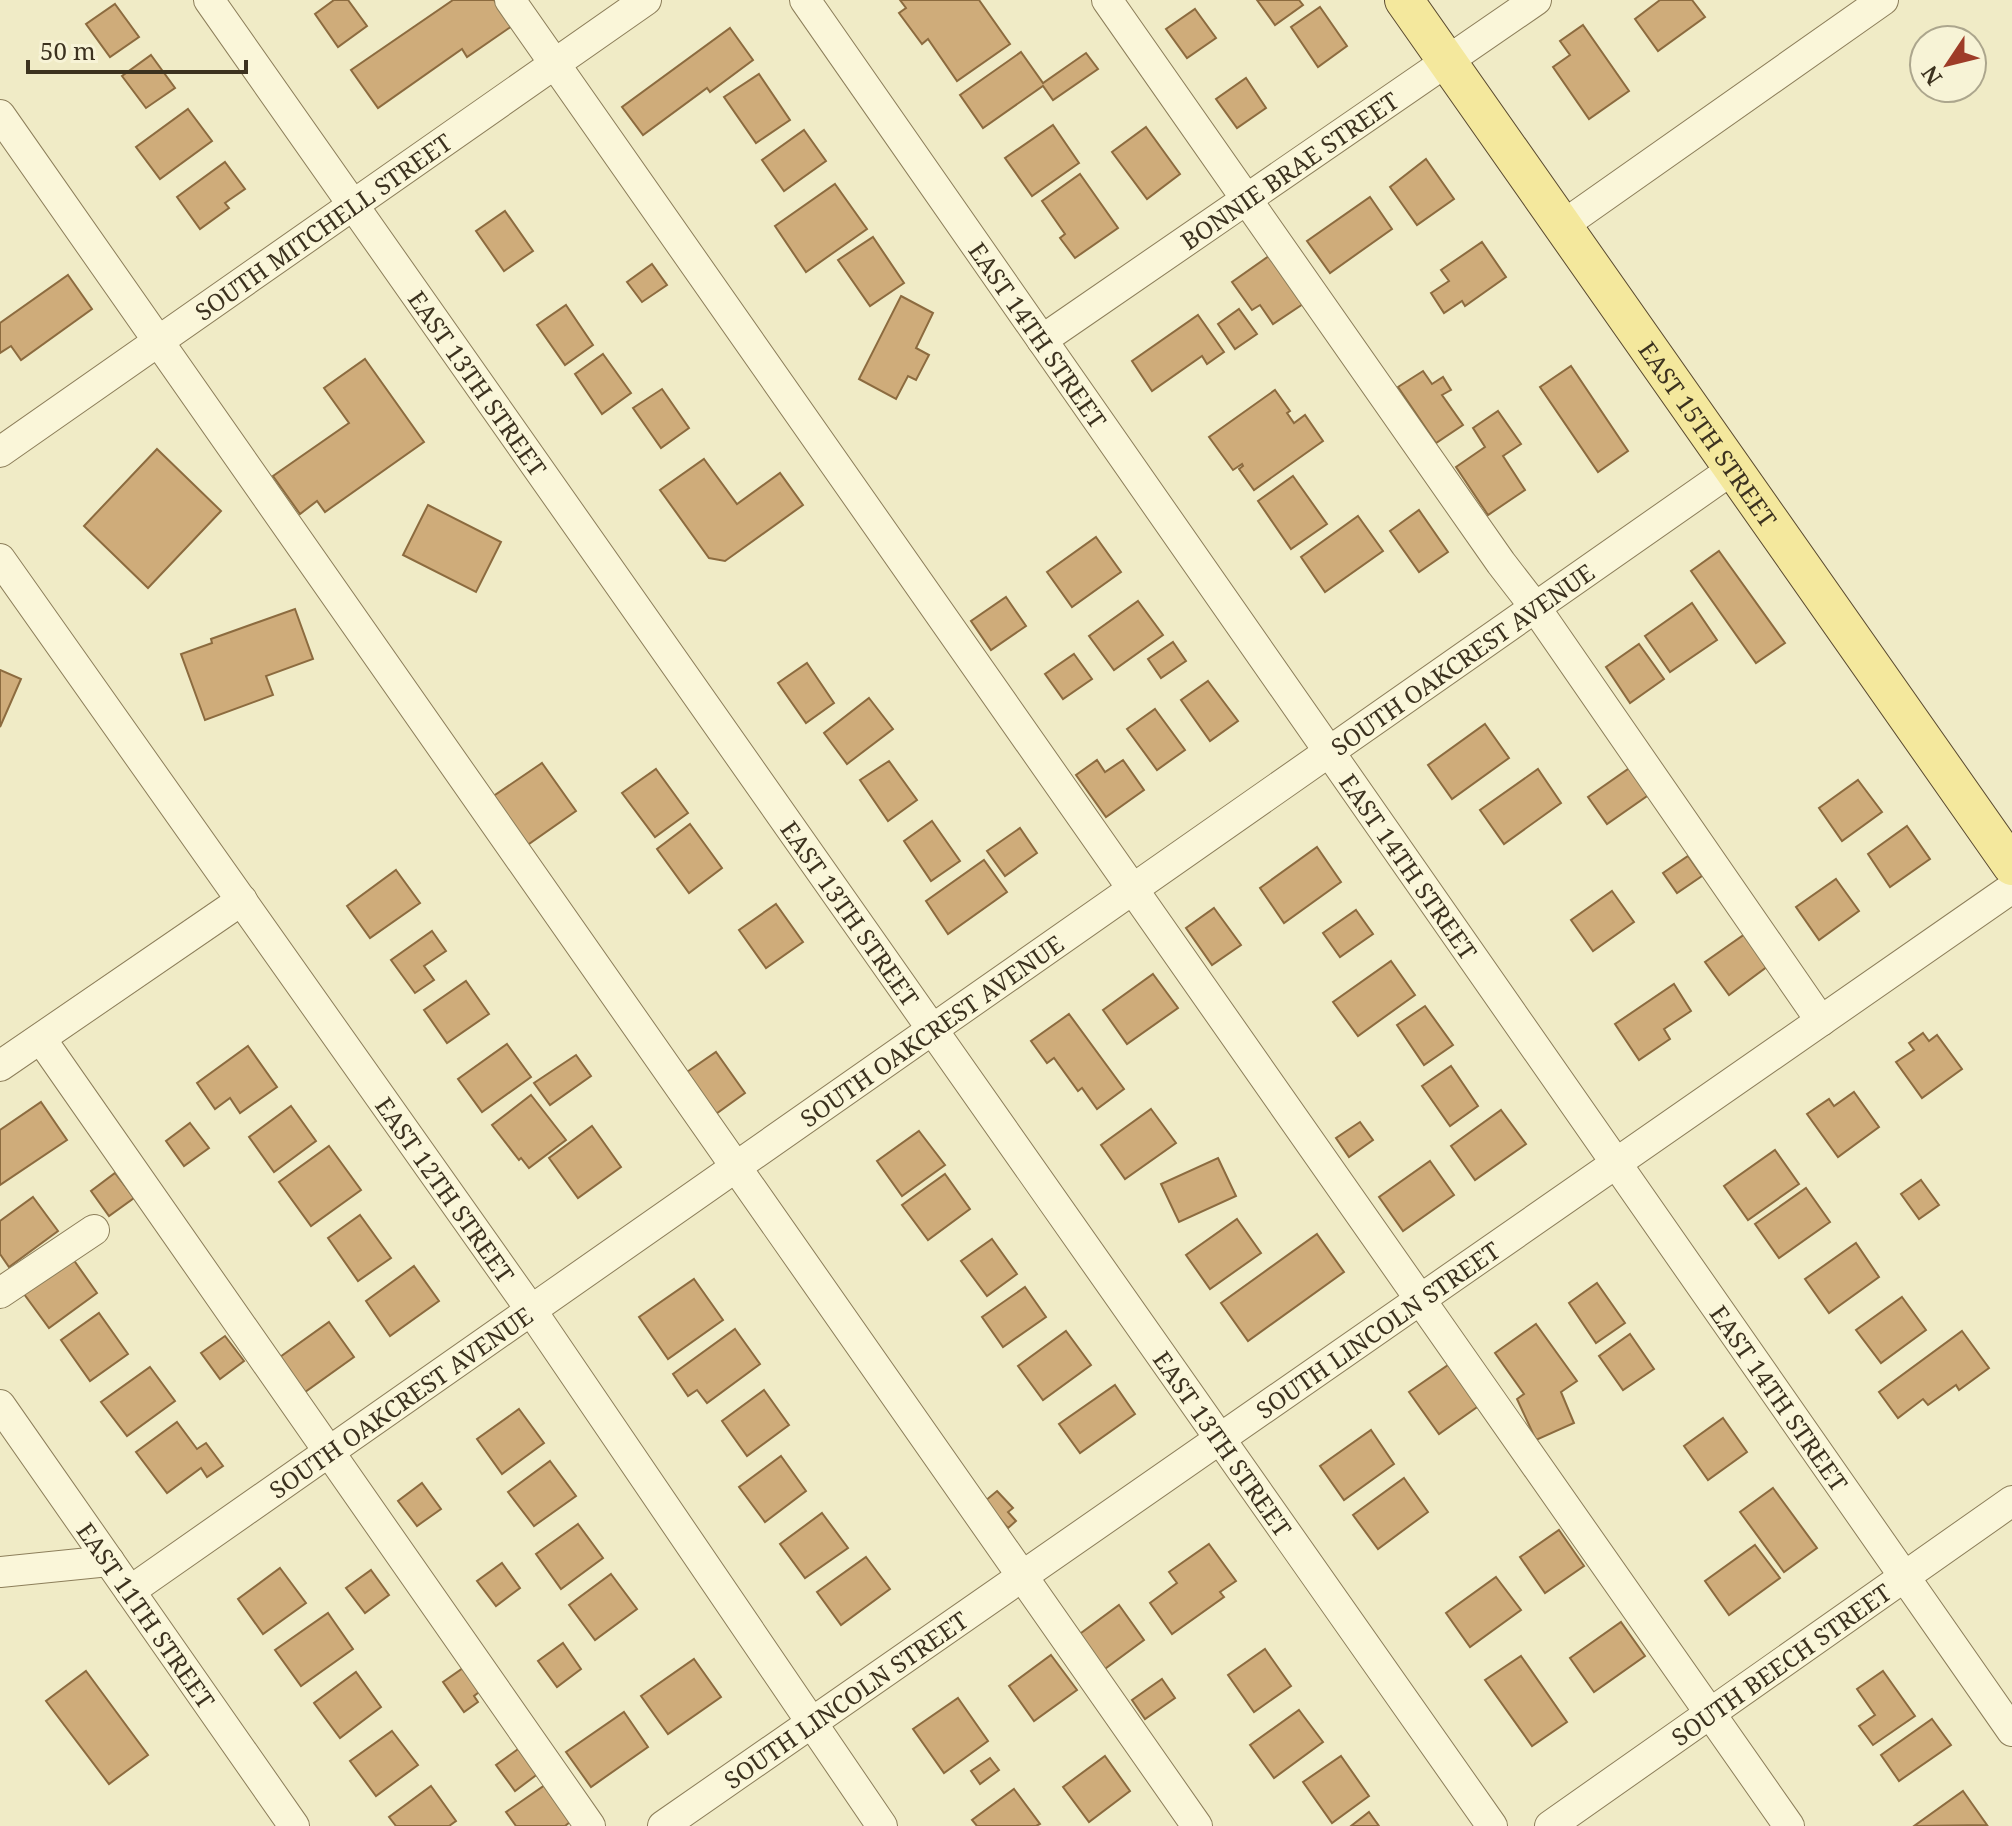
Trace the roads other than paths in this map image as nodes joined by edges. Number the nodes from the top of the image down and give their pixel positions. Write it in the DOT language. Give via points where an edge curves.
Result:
graph roads {
  1 [pos="209,0"];
  2 [pos="510,0"];
  3 [pos="646,0"];
  4 [pos="805,0"];
  5 [pos="1107,0"];
  6 [pos="1404,0"];
  7 [pos="1536,0"];
  8 [pos="1883,0"];
  9 [pos="1448,62"];
  10 [pos="555,64"];
  11 [pos="0,115"];
  12 [pos="1247,200"];
  13 [pos="352,206"];
  14 [pos="1562,226"];
  15 [pos="1042,340"];
  16 [pos="159,341"];
  17 [pos="0,452"];
  18 [pos="1733,469"];
  19 [pos="0,559"];
  20 [pos="1535,607"];
  21 [pos="1329,752"];
  22 [pos="2012,866"];
  23 [pos="2012,888"];
  24 [pos="1133,889"];
  25 [pos="242,900"];
  26 [pos="1821,1021"];
  27 [pos="933,1029"];
  28 [pos="41,1039"];
  29 [pos="0,1066"];
  30 [pos="1616,1163"];
  31 [pos="736,1167"];
  32 [pos="94,1230"];
  33 [pos="0,1293"];
  34 [pos="1420,1299"];
  35 [pos="531,1310"];
  36 [pos="0,1405"];
  37 [pos="1221,1438"];
  38 [pos="328,1452"];
  39 [pos="2012,1501"];
  40 [pos="109,1561"];
  41 [pos="0,1572"];
  42 [pos="1023,1576"];
  43 [pos="1904,1577"];
  44 [pos="130,1591"];
  45 [pos="1710,1713"];
  46 [pos="810,1724"];
  47 [pos="2012,1731"];
  48 [pos="294,1826"];
  49 [pos="590,1826"];
  50 [pos="663,1826"];
  51 [pos="882,1826"];
  52 [pos="1197,1826"];
  53 [pos="1492,1826"];
  54 [pos="1550,1826"];
  55 [pos="1789,1826"];
  1 -- 13 [label="street, EAST 13TH STREET"];
  2 -- 10 [label="street"];
  3 -- 10 [label="street, SOUTH MITCHELL STREET"];
  4 -- 15 [label="street, EAST 14TH STREET"];
  5 -- 12 [label="street"];
  6 -- 9 [label="main road, EAST 15TH STREET"];
  7 -- 9 [label="street, BONNIE BRAE STREET"];
  8 -- 14 [label="street"];
  9 -- 12 [label="street, BONNIE BRAE STREET"];
  9 -- 14 [label="main road, EAST 15TH STREET"];
  10 -- 13 [label="street, SOUTH MITCHELL STREET"];
  10 -- 24 [label="street"];
  11 -- 16 [label="street"];
  12 -- 15 [label="street, BONNIE BRAE STREET"];
  12 -- 20 [label="street"];
  13 -- 16 [label="street, SOUTH MITCHELL STREET"];
  13 -- 27 [label="street, EAST 13TH STREET"];
  14 -- 18 [label="main road, EAST 15TH STREET"];
  15 -- 21 [label="street, EAST 14TH STREET"];
  16 -- 17 [label="street, SOUTH MITCHELL STREET"];
  16 -- 31 [label="street"];
  18 -- 20 [label="street, SOUTH OAKCREST AVENUE"];
  18 -- 22 [label="main road, EAST 15TH STREET"];
  19 -- 25 [label="street, EAST 12TH STREET"];
  20 -- 21 [label="street, SOUTH OAKCREST AVENUE"];
  20 -- 26 [label="street"];
  21 -- 24 [label="street, SOUTH OAKCREST AVENUE"];
  21 -- 30 [label="street, EAST 14TH STREET"];
  23 -- 26 [label="street, SOUTH LINCOLN STREET"];
  24 -- 27 [label="street, SOUTH OAKCREST AVENUE"];
  24 -- 34 [label="street"];
  25 -- 28 [label="street"];
  25 -- 35 [label="street, EAST 12TH STREET"];
  26 -- 30 [label="street, SOUTH LINCOLN STREET"];
  27 -- 31 [label="street, SOUTH OAKCREST AVENUE"];
  27 -- 37 [label="street, EAST 13TH STREET"];
  28 -- 29 [label="street"];
  28 -- 38 [label="street"];
  30 -- 34 [label="street, SOUTH LINCOLN STREET"];
  30 -- 43 [label="street, EAST 14TH STREET"];
  31 -- 35 [label="street, SOUTH OAKCREST AVENUE"];
  31 -- 42 [label="street"];
  32 -- 33 [label="street"];
  34 -- 37 [label="street, SOUTH LINCOLN STREET"];
  34 -- 45 [label="street"];
  35 -- 38 [label="street, SOUTH OAKCREST AVENUE"];
  35 -- 46 [label="street, EAST 12TH STREET"];
  36 -- 40 [label="street, EAST 11TH STREET"];
  37 -- 42 [label="street, SOUTH LINCOLN STREET"];
  37 -- 53 [label="street, EAST 13TH STREET"];
  38 -- 44 [label="street, SOUTH OAKCREST AVENUE"];
  38 -- 49 [label="street"];
  39 -- 43 [label="street, SOUTH BEECH STREET"];
  40 -- 41 [label="street"];
  40 -- 44 [label="street, EAST 11TH STREET"];
  42 -- 46 [label="street, SOUTH LINCOLN STREET"];
  42 -- 52 [label="street"];
  43 -- 45 [label="street, SOUTH BEECH STREET"];
  43 -- 47 [label="street, EAST 14TH STREET"];
  44 -- 48 [label="street, EAST 11TH STREET"];
  45 -- 54 [label="street, SOUTH BEECH STREET"];
  45 -- 55 [label="street"];
  46 -- 50 [label="street, SOUTH LINCOLN STREET"];
  46 -- 51 [label="street, EAST 12TH STREET"];
}
